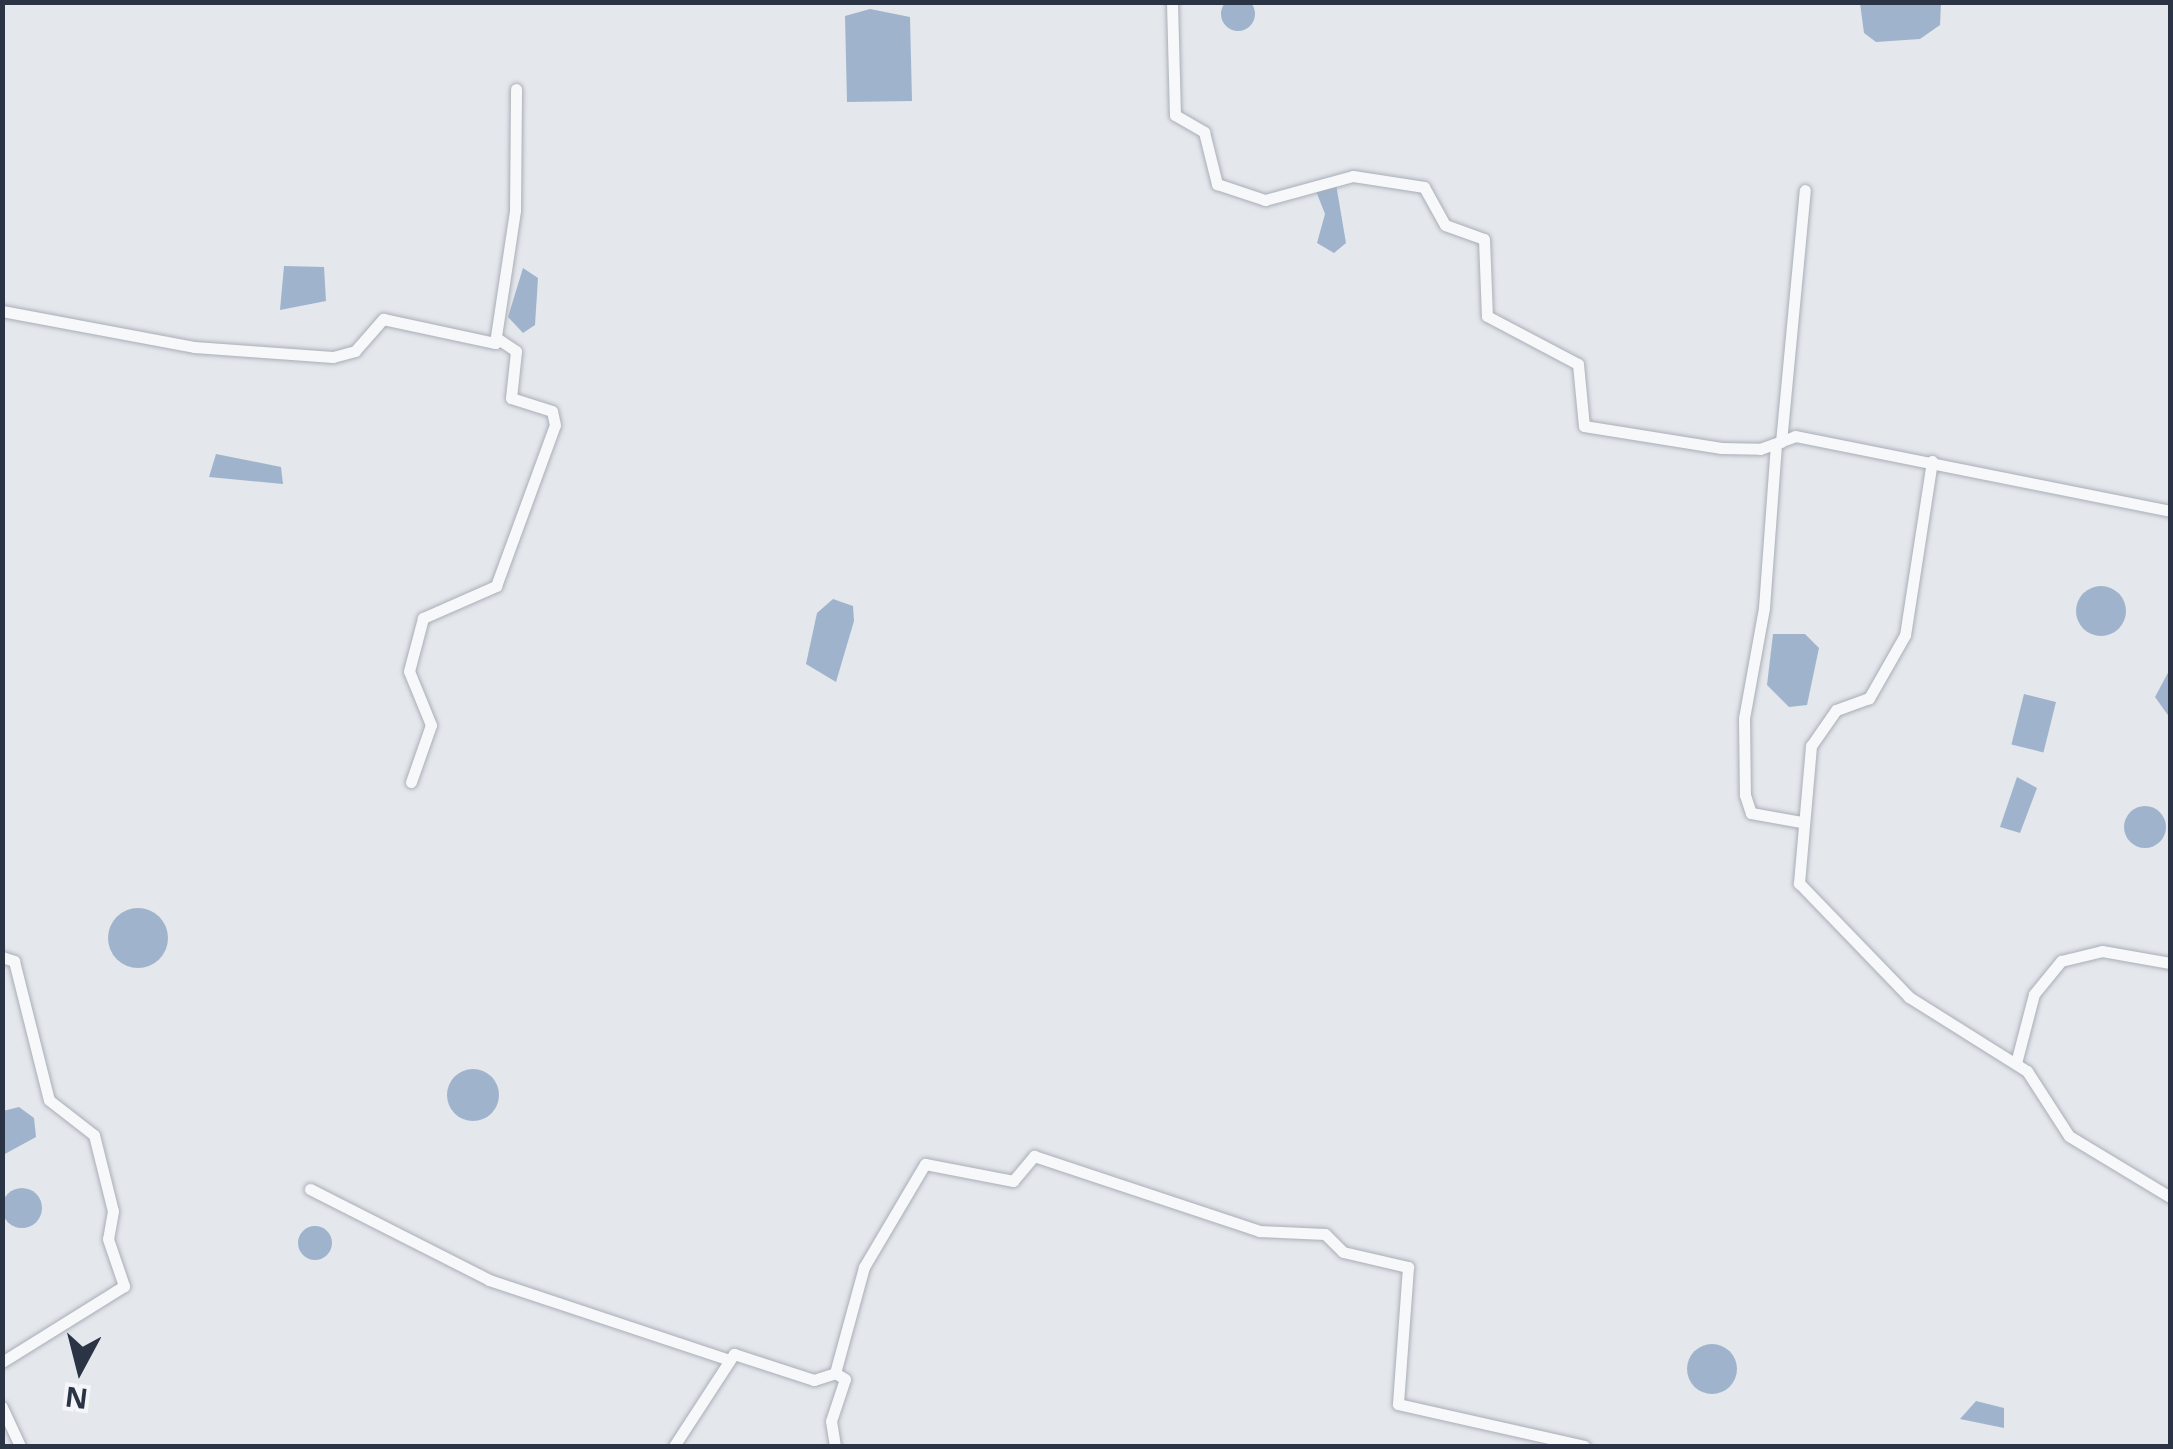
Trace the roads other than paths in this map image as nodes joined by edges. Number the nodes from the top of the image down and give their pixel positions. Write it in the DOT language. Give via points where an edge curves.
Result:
graph roads {
  1 [pos="1172,2"];
  2 [pos="516,89"];
  3 [pos="1805,190"];
  4 [pos="2,311"];
  5 [pos="498,339"];
  6 [pos="1778,443"];
  7 [pos="1932,460"];
  8 [pos="2170,512"];
  9 [pos="411,782"];
  10 [pos="1801,822"];
  11 [pos="2,957"];
  12 [pos="2170,963"];
  13 [pos="2016,1062"];
  14 [pos="310,1188"];
  15 [pos="2170,1197"];
  16 [pos="726,1359"];
  17 [pos="2,1362"];
  18 [pos="835,1373"];
  19 [pos="2,1407"];
  20 [pos="20,1446"];
  21 [pos="674,1446"];
  22 [pos="835,1446"];
  23 [pos="1584,1446"];
  1 -- 6 [label="street" via="1175,115 1204,132 1208,168 1225,190 1268,200 1301,183 1369,175 1424,187 1446,224 1484,239 1490,319 1578,364 1584,426 1673,444"];
  2 -- 5 [label="street" via="515,210"];
  3 -- 6 [label="street"];
  4 -- 5 [label="street" via="194,346 333,357 355,351 383,319"];
  5 -- 9 [label="street" via="516,351 511,398 552,411 555,426 496,586 423,618 410,671 431,725"];
  6 -- 7 [label="street" via="1795,436"];
  6 -- 10 [label="street" via="1764,608 1744,718 1746,795 1752,813"];
  7 -- 8 [label="street"];
  7 -- 10 [label="street" via="1905,635 1868,698 1836,710 1811,746"];
  10 -- 13 [label="street" via="1797,870 1814,905 1909,997"];
  11 -- 17 [label="street" via="14,961 51,1104 94,1135 124,1286"];
  12 -- 13 [label="street" via="2102,951 2061,961 2034,994"];
  13 -- 15 [label="street" via="2069,1136"];
  14 -- 16 [label="street" via="489,1280"];
  16 -- 18 [label="street" via="749,1356 822,1381"];
  16 -- 21 [label="street"];
  18 -- 22 [label="street" via="844,1379 831,1421"];
  18 -- 23 [label="street" via="864,1267 917,1172 934,1161 1013,1181 1034,1156 1260,1231 1325,1234 1344,1252 1408,1267 1398,1404"];
  19 -- 20 [label="street"];
}
